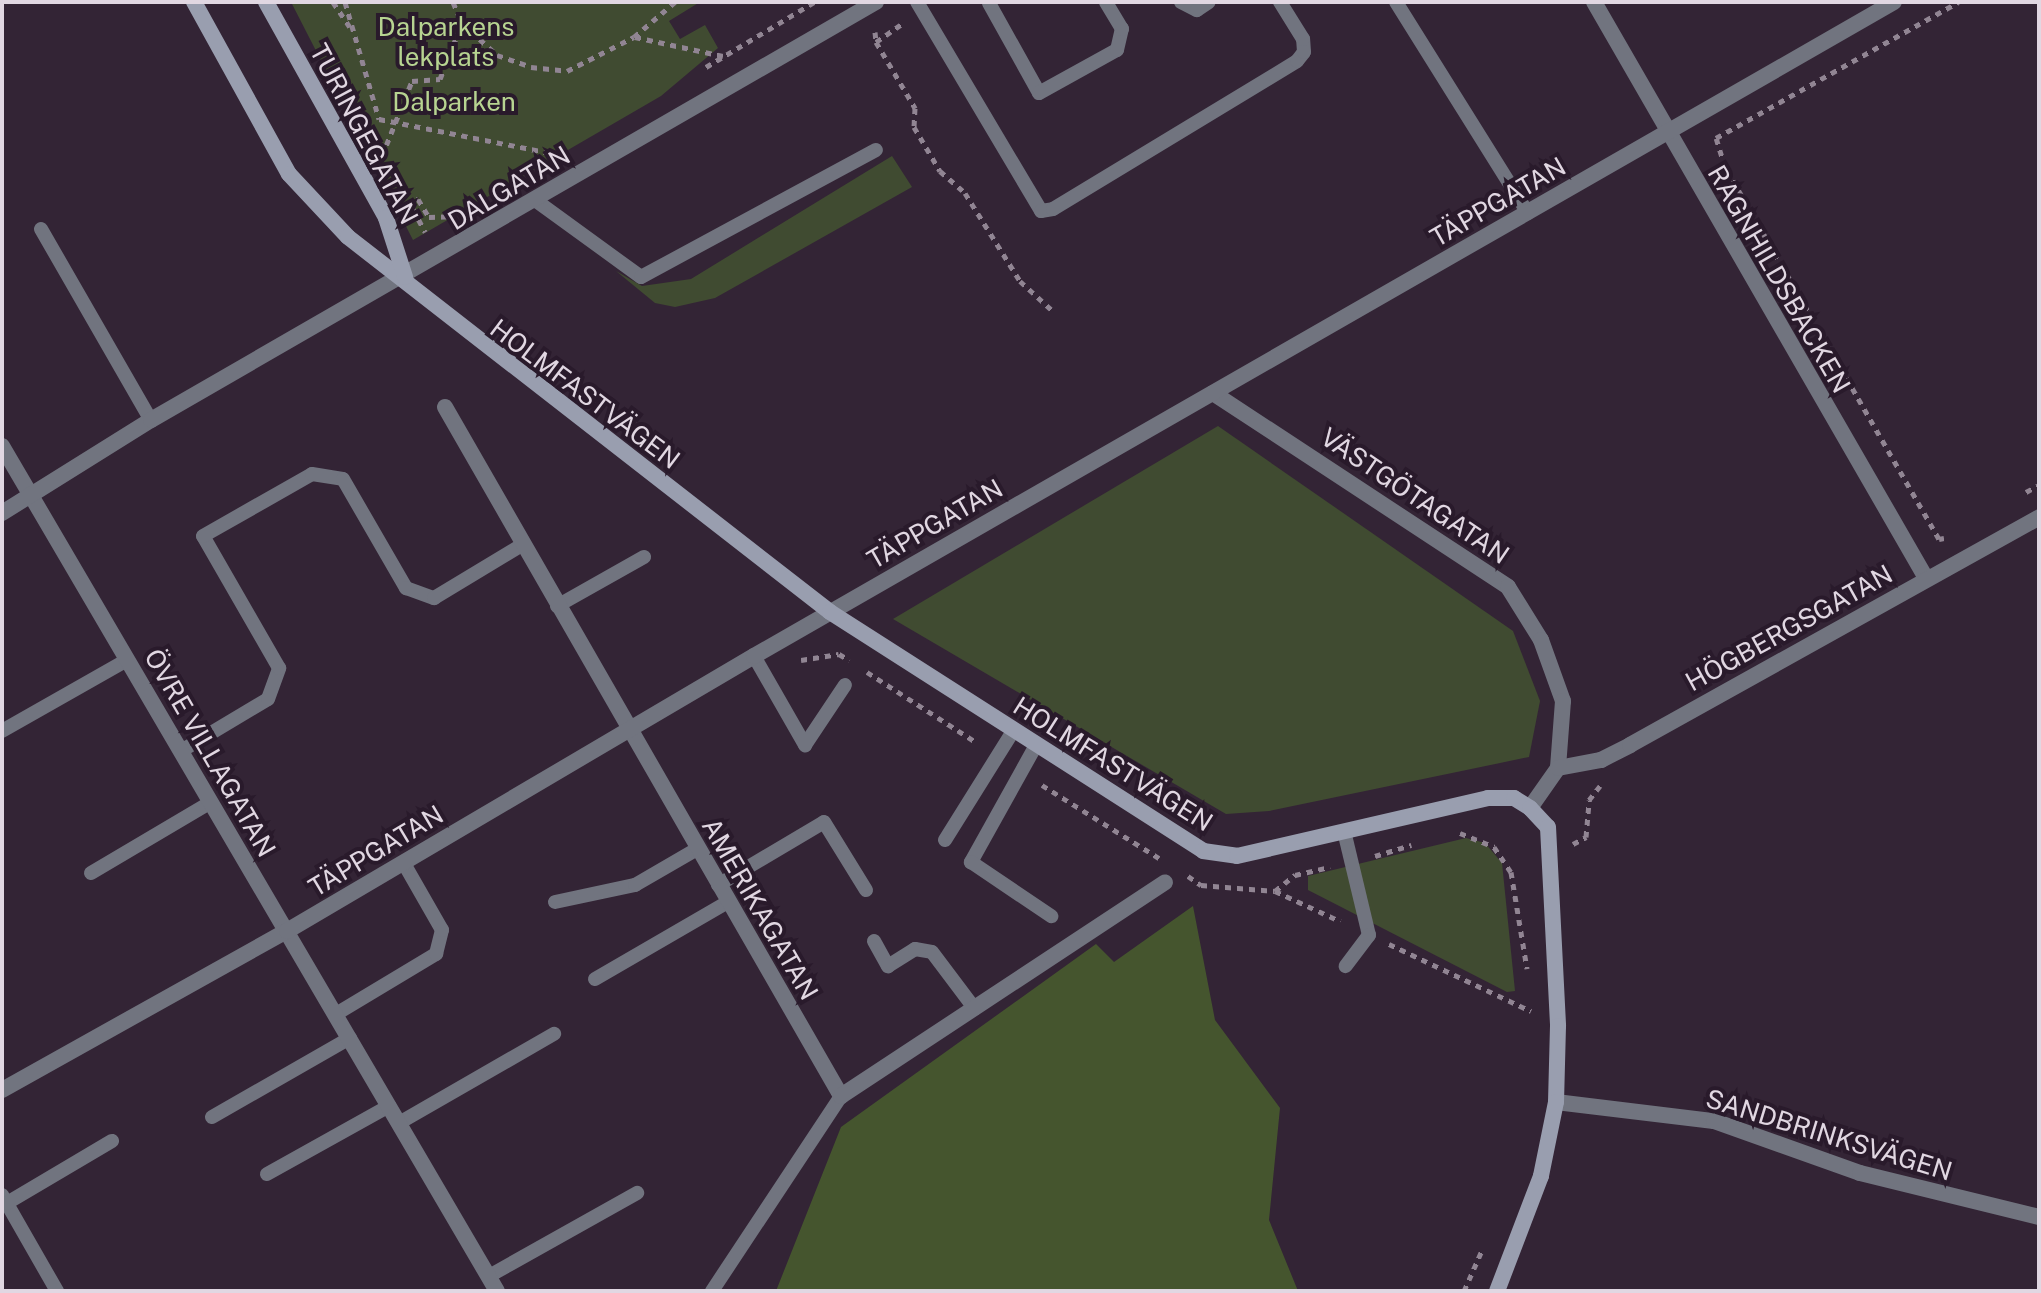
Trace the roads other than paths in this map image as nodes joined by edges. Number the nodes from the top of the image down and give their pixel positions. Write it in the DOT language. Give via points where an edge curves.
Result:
graph roads {
  1 [pos="194,2"];
  2 [pos="266,2"];
  3 [pos="917,2"];
  4 [pos="1106,2"];
  5 [pos="1181,2"];
  6 [pos="1209,2"];
  7 [pos="1280,2"];
  8 [pos="1396,2"];
  9 [pos="1594,2"];
  10 [pos="1894,2"];
  11 [pos="989,3"];
  12 [pos="869,6"];
  13 [pos="1667,134"];
  14 [pos="876,150"];
  15 [pos="535,200"];
  16 [pos="1528,213"];
  17 [pos="41,229"];
  18 [pos="405,277"];
  19 [pos="1213,393"];
  20 [pos="445,407"];
  21 [pos="151,420"];
  22 [pos="2,446"];
  23 [pos="32,497"];
  24 [pos="2,513"];
  25 [pos="2039,517"];
  26 [pos="522,545"];
  27 [pos="644,557"];
  28 [pos="1926,578"];
  29 [pos="557,606"];
  30 [pos="830,612"];
  31 [pos="754,656"];
  32 [pos="127,660"];
  33 [pos="845,685"];
  34 [pos="627,729"];
  35 [pos="2,731"];
  36 [pos="1013,731"];
  37 [pos="1035,747"];
  38 [pos="181,751"];
  39 [pos="1558,768"];
  40 [pos="211,802"];
  41 [pos="1530,808"];
  42 [pos="1344,831"];
  43 [pos="945,840"];
  44 [pos="697,849"];
  45 [pos="403,862"];
  46 [pos="91,873"];
  47 [pos="1165,882"];
  48 [pos="718,885"];
  49 [pos="866,890"];
  50 [pos="555,902"];
  51 [pos="728,902"];
  52 [pos="1051,916"];
  53 [pos="287,931"];
  54 [pos="874,941"];
  55 [pos="1346,966"];
  56 [pos="595,979"];
  57 [pos="975,1009"];
  58 [pos="336,1014"];
  59 [pos="554,1034"];
  60 [pos="350,1038"];
  61 [pos="2,1090"];
  62 [pos="841,1096"];
  63 [pos="1556,1102"];
  64 [pos="389,1106"];
  65 [pos="212,1117"];
  66 [pos="399,1123"];
  67 [pos="112,1141"];
  68 [pos="267,1174"];
  69 [pos="637,1193"];
  70 [pos="4,1199"];
  71 [pos="2039,1217"];
  72 [pos="493,1284"];
  73 [pos="57,1291"];
  74 [pos="712,1291"];
  75 [pos="1497,1291"];
  1 -- 18 [label="street, TURINGEGATAN" via="289,174 348,237"];
  2 -- 18 [label="street, TURINGEGATAN" via="386,218"];
  3 -- 7 [label="lane" via="1041,211 1053,209 1297,61 1304,52 1303,39"];
  4 -- 11 [label="lane" via="1122,29 1117,50 1039,93"];
  5 -- 6 [label="lane" via="1197,10"];
  8 -- 16 [label="lane"];
  9 -- 13 [label="street, RAGNHILDSBACKEN"];
  10 -- 13 [label="street, TÄPPGATAN"];
  12 -- 15 [label="street, DALGATAN"];
  13 -- 16 [label="street, TÄPPGATAN"];
  13 -- 28 [label="street, RAGNHILDSBACKEN"];
  14 -- 15 [label="lane" via="641,277"];
  15 -- 18 [label="street, DALGATAN"];
  16 -- 19 [label="street, TÄPPGATAN"];
  17 -- 21 [label="lane"];
  18 -- 21 [label="street, DALGATAN"];
  18 -- 30 [label="street, HOLMFASTVÄGEN" via="443,316"];
  19 -- 30 [label="street, TÄPPGATAN"];
  19 -- 39 [label="street, VÄSTGÖTAGATAN" via="1508,587 1541,640 1563,701"];
  20 -- 26 [label="street, AMERIKAGATAN"];
  21 -- 23 [label="street, DALGATAN"];
  22 -- 23 [label="street, ÖVRE VILLAGATAN"];
  23 -- 24 [label="street, DALGATAN"];
  23 -- 32 [label="street, ÖVRE VILLAGATAN"];
  25 -- 28 [label="street, HÖGBERGSGATAN"];
  26 -- 29 [label="street, AMERIKAGATAN"];
  26 -- 38 [label="lane" via="434,598 406,588 343,479 312,474 203,536 279,668 268,699"];
  27 -- 29 [label="lane"];
  28 -- 39 [label="street, HÖGBERGSGATAN" via="1601,760"];
  29 -- 34 [label="street, AMERIKAGATAN"];
  30 -- 31 [label="street, TÄPPGATAN"];
  30 -- 36 [label="street, HOLMFASTVÄGEN"];
  31 -- 33 [label="lane" via="805,745"];
  31 -- 34 [label="street, TÄPPGATAN"];
  32 -- 35 [label="lane"];
  32 -- 38 [label="street, ÖVRE VILLAGATAN"];
  34 -- 44 [label="street, AMERIKAGATAN"];
  34 -- 45 [label="street, TÄPPGATAN"];
  36 -- 37 [label="street, HOLMFASTVÄGEN"];
  36 -- 43 [label="lane"];
  37 -- 42 [label="street, HOLMFASTVÄGEN" via="1203,851 1237,856"];
  37 -- 52 [label="lane" via="971,862"];
  38 -- 40 [label="street, ÖVRE VILLAGATAN"];
  39 -- 41 [label="street"];
  40 -- 46 [label="lane"];
  40 -- 53 [label="street, ÖVRE VILLAGATAN"];
  41 -- 42 [label="street, HOLMFASTVÄGEN" via="1514,798 1488,798"];
  41 -- 63 [label="street" via="1548,827 1558,1026"];
  42 -- 55 [label="lane" via="1369,935"];
  44 -- 48 [label="street, AMERIKAGATAN"];
  44 -- 50 [label="lane" via="635,885"];
  45 -- 53 [label="street, TÄPPGATAN"];
  45 -- 58 [label="lane" via="442,930 436,954"];
  47 -- 57 [label="street"];
  48 -- 49 [label="lane" via="824,822"];
  48 -- 51 [label="street, AMERIKAGATAN"];
  51 -- 56 [label="lane"];
  51 -- 62 [label="street, AMERIKAGATAN"];
  53 -- 58 [label="street, ÖVRE VILLAGATAN"];
  53 -- 61 [label="street, TÄPPGATAN"];
  54 -- 57 [label="lane" via="888,966 915,949 932,952"];
  57 -- 62 [label="street"];
  58 -- 60 [label="street, ÖVRE VILLAGATAN"];
  59 -- 66 [label="lane"];
  60 -- 64 [label="street, ÖVRE VILLAGATAN"];
  60 -- 65 [label="lane"];
  62 -- 74 [label="lane"];
  63 -- 71 [label="street, SANDBRINKSVÄGEN" via="1714,1121 1860,1173"];
  63 -- 75 [label="street" via="1541,1176"];
  64 -- 66 [label="street, ÖVRE VILLAGATAN"];
  64 -- 68 [label="lane"];
  66 -- 72 [label="street, ÖVRE VILLAGATAN"];
  67 -- 70 [label="lane"];
  69 -- 72 [label="lane"];
  70 -- 73 [label="lane"];
}
